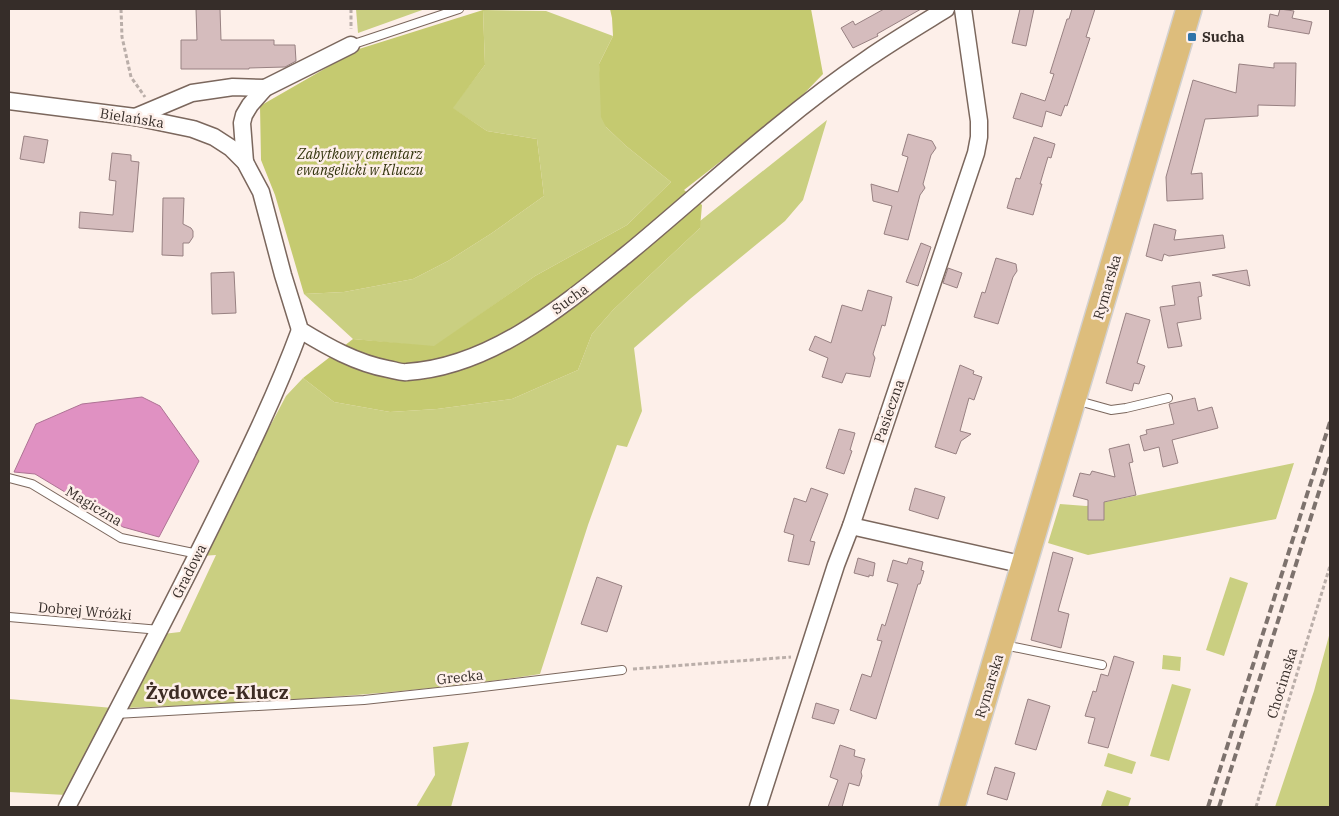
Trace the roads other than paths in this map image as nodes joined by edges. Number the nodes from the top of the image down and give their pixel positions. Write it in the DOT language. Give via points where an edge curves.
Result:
graph roads {
  1 [pos="459,9"];
  2 [pos="946,9"];
  3 [pos="963,9"];
  4 [pos="1189,9"];
  5 [pos="351,45"];
  6 [pos="265,88"];
  7 [pos="9,102"];
  8 [pos="135,117"];
  9 [pos="246,162"];
  10 [pos="300,330"];
  11 [pos="1168,398"];
  12 [pos="1074,400"];
  13 [pos="9,478"];
  14 [pos="850,526"];
  15 [pos="198,554"];
  16 [pos="1025,565"];
  17 [pos="9,617"];
  18 [pos="160,630"];
  19 [pos="1002,645"];
  20 [pos="1102,665"];
  21 [pos="622,670"];
  22 [pos="116,714"];
  23 [pos="66,807"];
  24 [pos="758,807"];
  25 [pos="952,807"];
  1 -- 5 [label="lane"];
  2 -- 10 [label="street, Sucha" via="820,93 592,283 523,332 494,347 432,370 405,372 348,357"];
  3 -- 14 [label="street, Pasieczna" via="979,121 976,153"];
  4 -- 12 [label="main road, Rymarska"];
  5 -- 6 [label="street"];
  6 -- 8 [label="street" via="233,86 192,93"];
  6 -- 9 [label="street" via="244,115"];
  7 -- 8 [label="street, Bielańska"];
  8 -- 9 [label="street, Bielańska" via="203,132 223,142"];
  9 -- 10 [label="street" via="261,192"];
  10 -- 15 [label="street, Gradowa" via="264,420"];
  11 -- 12 [label="lane" via="1111,410"];
  12 -- 16 [label="main road, Rymarska"];
  13 -- 15 [label="lane, Magiczna" via="32,484 121,538"];
  14 -- 16 [label="street"];
  14 -- 24 [label="street, Pasieczna"];
  15 -- 18 [label="street, Gradowa"];
  16 -- 19 [label="main road, Rymarska"];
  17 -- 18 [label="lane, Dobrej Wróżki"];
  18 -- 22 [label="street, Gradowa"];
  19 -- 20 [label="lane"];
  19 -- 25 [label="main road, Rymarska"];
  21 -- 22 [label="lane, Grecka" via="364,700"];
  22 -- 23 [label="street, Gradowa"];
}
